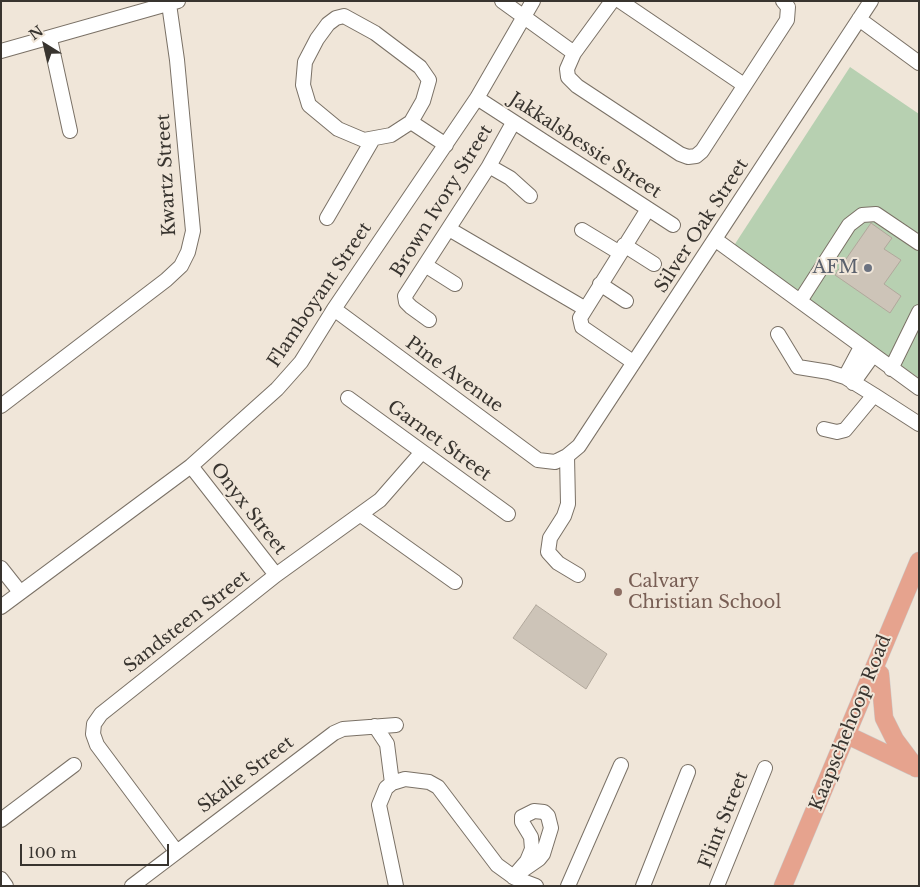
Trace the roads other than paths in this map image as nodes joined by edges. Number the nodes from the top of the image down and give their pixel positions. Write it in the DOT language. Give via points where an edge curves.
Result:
graph roads {
  1 [pos="502,1"];
  2 [pos="533,1"];
  3 [pos="612,1"];
  4 [pos="620,1"];
  5 [pos="783,1"];
  6 [pos="871,1"];
  7 [pos="174,3"];
  8 [pos="524,16"];
  9 [pos="859,19"];
  10 [pos="50,39"];
  11 [pos="1,51"];
  12 [pos="574,54"];
  13 [pos="919,62"];
  14 [pos="744,86"];
  15 [pos="477,98"];
  16 [pos="411,122"];
  17 [pos="513,123"];
  18 [pos="70,131"];
  19 [pos="373,139"];
  20 [pos="446,145"];
  21 [pos="488,166"];
  22 [pos="530,196"];
  23 [pos="648,209"];
  24 [pos="327,218"];
  25 [pos="673,225"];
  26 [pos="449,229"];
  27 [pos="582,230"];
  28 [pos="716,240"];
  29 [pos="919,243"];
  30 [pos="622,249"];
  31 [pos="741,258"];
  32 [pos="704,259"];
  33 [pos="654,264"];
  34 [pos="426,265"];
  35 [pos="456,284"];
  36 [pos="600,284"];
  37 [pos="626,300"];
  38 [pos="800,301"];
  39 [pos="584,308"];
  40 [pos="334,310"];
  41 [pos="919,312"];
  42 [pos="429,320"];
  43 [pos="778,334"];
  44 [pos="861,347"];
  45 [pos="873,355"];
  46 [pos="633,362"];
  47 [pos="892,368"];
  48 [pos="849,380"];
  49 [pos="919,388"];
  50 [pos="874,395"];
  51 [pos="348,398"];
  52 [pos="1,406"];
  53 [pos="919,424"];
  54 [pos="824,429"];
  55 [pos="422,452"];
  56 [pos="561,459"];
  57 [pos="191,466"];
  58 [pos="508,514"];
  59 [pos="361,515"];
  60 [pos="919,561"];
  61 [pos="1,568"];
  62 [pos="276,575"];
  63 [pos="578,575"];
  64 [pos="455,582"];
  65 [pos="919,583"];
  66 [pos="20,592"];
  67 [pos="1,607"];
  68 [pos="880,674"];
  69 [pos="396,725"];
  70 [pos="375,726"];
  71 [pos="851,737"];
  72 [pos="620,764"];
  73 [pos="74,765"];
  74 [pos="765,768"];
  75 [pos="917,769"];
  76 [pos="688,772"];
  77 [pos="392,783"];
  78 [pos="1,820"];
  79 [pos="176,851"];
  80 [pos="513,876"];
  81 [pos="1,880"];
  82 [pos="645,885"];
  83 [pos="6,886"];
  84 [pos="132,886"];
  85 [pos="396,886"];
  86 [pos="536,886"];
  87 [pos="568,886"];
  88 [pos="717,886"];
  89 [pos="783,886"];
  90 [pos="792,886"];
  1 -- 8 [label="street"];
  2 -- 8 [label="street, Flamboyant Street"];
  3 -- 12 [label="street"];
  4 -- 14 [label="street"];
  5 -- 14 [label="street" via="788,8 787,20"];
  6 -- 9 [label="street, Silver Oak Street"];
  7 -- 10 [label="street"];
  7 -- 52 [label="street, Kwartz Street" via="193,231 188,252 181,266 166,280"];
  8 -- 12 [label="street"];
  8 -- 15 [label="street, Flamboyant Street"];
  9 -- 13 [label="street"];
  9 -- 28 [label="street, Silver Oak Street"];
  10 -- 11 [label="street"];
  10 -- 18 [label="street"];
  12 -- 14 [label="street" via="567,69 568,77 577,86 688,157 702,152"];
  15 -- 17 [label="street, Jakkalsbessie Street"];
  15 -- 20 [label="street, Flamboyant Street"];
  16 -- 19 [label="street" via="391,134"];
  16 -- 19 [label="street" via="427,90 429,80 426,73 375,33 344,16 336,18 316,39 305,62 303,85 309,105 338,129 356,138"];
  16 -- 20 [label="street"];
  17 -- 21 [label="street, Brown Ivory Street"];
  17 -- 23 [label="street, Jakkalsbessie Street"];
  19 -- 24 [label="street"];
  20 -- 40 [label="street, Flamboyant Street"];
  21 -- 22 [label="street" via="510,178"];
  21 -- 26 [label="street, Brown Ivory Street"];
  23 -- 25 [label="street, Jakkalsbessie Street"];
  23 -- 30 [label="street"];
  26 -- 34 [label="street, Brown Ivory Street"];
  26 -- 39 [label="street"];
  27 -- 30 [label="street"];
  28 -- 31 [label="street"];
  28 -- 32 [label="street, Silver Oak Street"];
  29 -- 38 [label="street" via="876,214 862,215 849,225"];
  30 -- 33 [label="street"];
  30 -- 36 [label="street"];
  31 -- 32 [label="street" via="718,256"];
  31 -- 38 [label="street"];
  32 -- 46 [label="street, Silver Oak Street"];
  34 -- 35 [label="street"];
  34 -- 42 [label="street, Brown Ivory Street" via="405,296 406,302"];
  36 -- 37 [label="street"];
  36 -- 39 [label="street"];
  38 -- 44 [label="street"];
  39 -- 46 [label="street" via="580,318 582,327"];
  40 -- 56 [label="street, Pine Avenue" via="538,460"];
  40 -- 57 [label="street, Flamboyant Street" via="301,362 277,390"];
  41 -- 47 [label="street"];
  43 -- 48 [label="street" via="798,367 829,372"];
  44 -- 45 [label="street"];
  44 -- 48 [label="street"];
  45 -- 47 [label="street"];
  45 -- 48 [label="street"];
  46 -- 56 [label="street, Silver Oak Street" via="579,446"];
  47 -- 49 [label="street"];
  48 -- 50 [label="street"];
  50 -- 53 [label="street"];
  50 -- 54 [label="street" via="845,430"];
  51 -- 55 [label="street, Garnet Street"];
  55 -- 58 [label="street, Garnet Street"];
  55 -- 59 [label="street, Sandsteen Street" via="394,487"];
  56 -- 63 [label="street" via="568,504 550,538 548,552 558,563"];
  57 -- 62 [label="street, Onyx Street"];
  57 -- 66 [label="street, Flamboyant Street"];
  59 -- 62 [label="street, Sandsteen Street"];
  59 -- 64 [label="street"];
  60 -- 71 [label="main road, Kaapschehoop Road"];
  61 -- 66 [label="street"];
  62 -- 79 [label="street, Sandsteen Street" via="100,714 94,724 97,745"];
  65 -- 68 [label="main road, Kaapschehoop Road"];
  66 -- 67 [label="street, Flamboyant Street"];
  68 -- 71 [label="main road, Kaapschehoop Road"];
  68 -- 75 [label="main road" via="884,718 894,740"];
  69 -- 70 [label="street, Skalie Street"];
  70 -- 77 [label="street" via="387,744"];
  70 -- 79 [label="street, Skalie Street" via="334,733"];
  71 -- 75 [label="main road"];
  71 -- 89 [label="main road, Kaapschehoop Road"];
  71 -- 90 [label="main road, Kaapschehoop Road"];
  72 -- 87 [label="street"];
  73 -- 78 [label="street"];
  74 -- 88 [label="street, Flint Street"];
  76 -- 82 [label="street"];
  77 -- 80 [label="street" via="405,779 438,786 497,865"];
  77 -- 85 [label="street" via="386,788 379,805"];
  79 -- 84 [label="street, Skalie Street"];
  80 -- 80 [label="street" via="543,854 551,828 544,812 534,811 522,817 531,837 532,849 528,861"];
  80 -- 86 [label="street"];
  81 -- 83 [label="street"];
}
